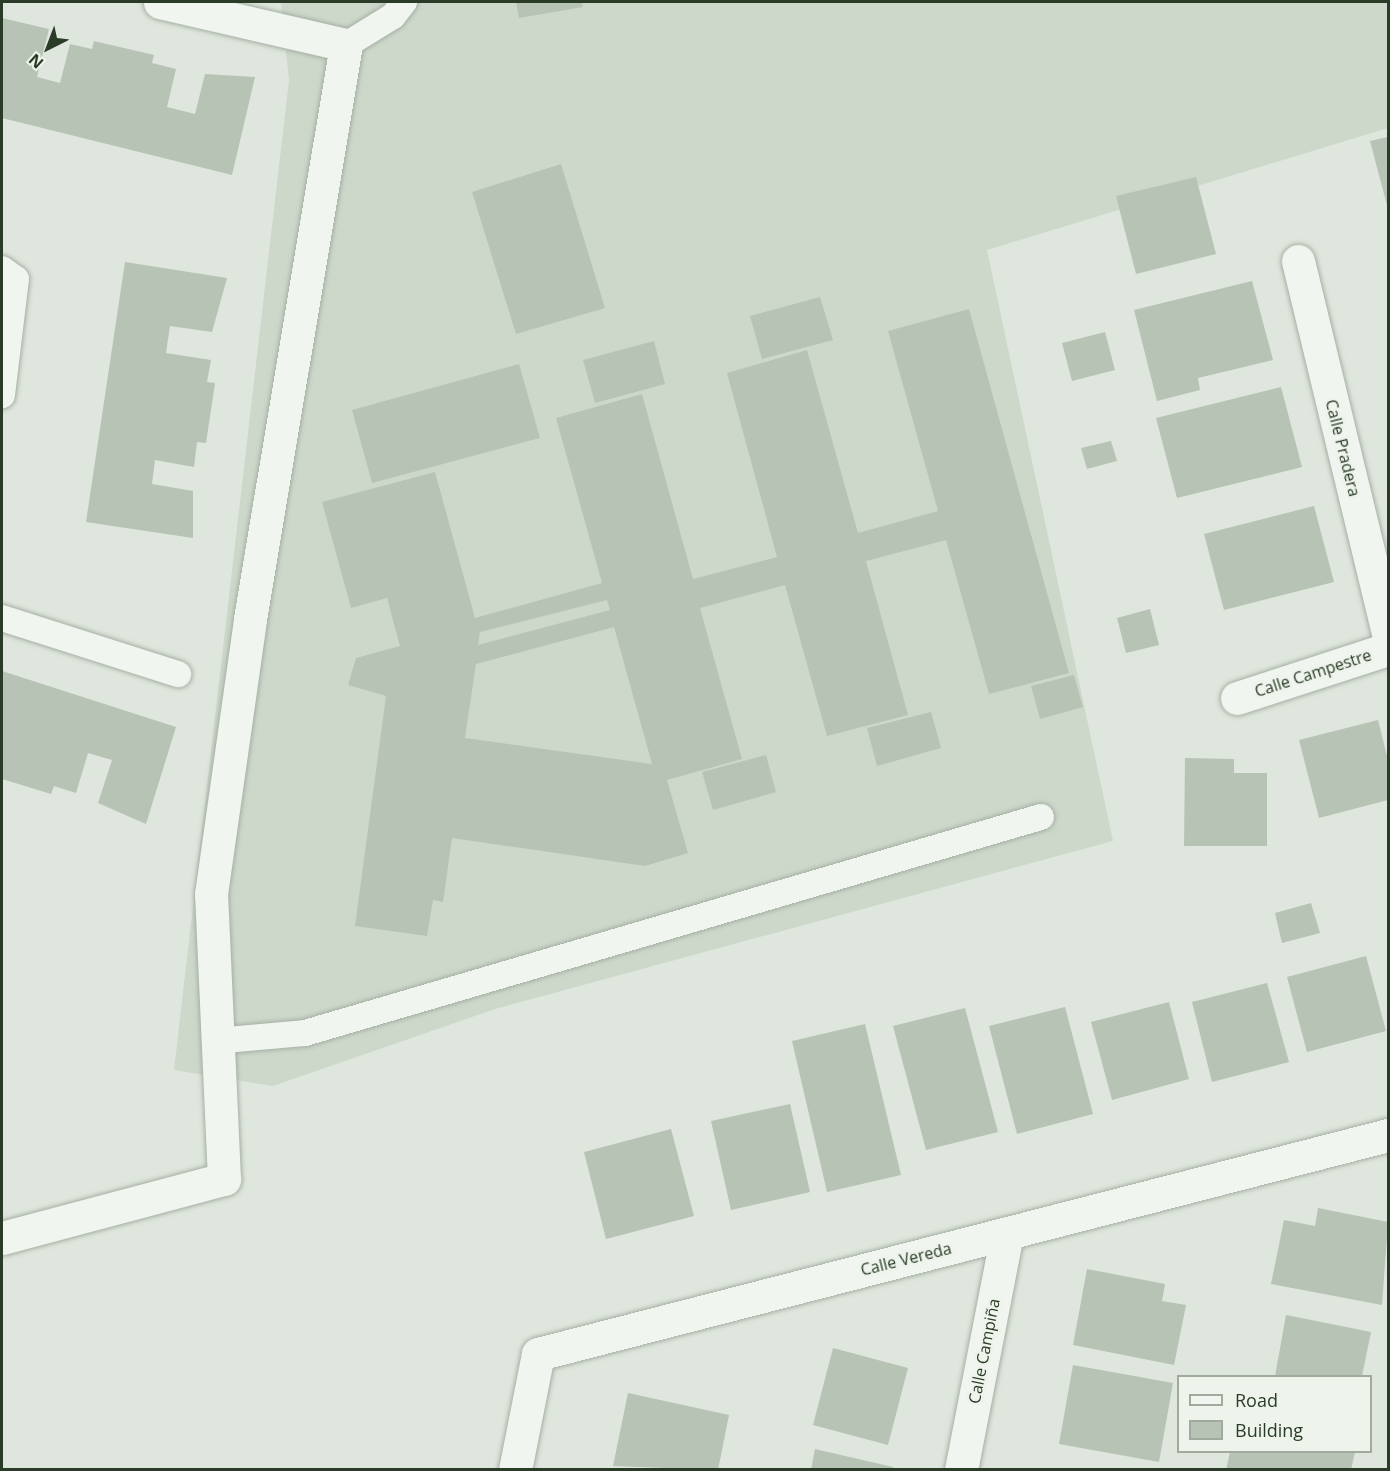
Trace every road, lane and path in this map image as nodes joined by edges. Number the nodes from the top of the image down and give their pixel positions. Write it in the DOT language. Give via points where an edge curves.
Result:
graph roads {
  1 [pos="160,2"];
  2 [pos="404,2"];
  3 [pos="346,45"];
  4 [pos="1298,261"];
  5 [pos="2,269"];
  6 [pos="2,395"];
  7 [pos="2,618"];
  8 [pos="1389,634"];
  9 [pos="1389,649"];
  10 [pos="178,674"];
  11 [pos="1237,698"];
  12 [pos="1041,817"];
  13 [pos="216,1041"];
  14 [pos="1389,1135"];
  15 [pos="1007,1233"];
  16 [pos="2,1238"];
  17 [pos="515,1470"];
  18 [pos="961,1470"];
  1 -- 3 [label="street"];
  2 -- 3 [label="lane" via="393,16"];
  3 -- 13 [label="street" via="250,619 211,894"];
  4 -- 8 [label="street, Calle Pradera"];
  5 -- 6 [label="lane" via="16,279"];
  7 -- 10 [label="lane"];
  9 -- 11 [label="street, Calle Campestre"];
  12 -- 13 [label="lane" via="305,1033"];
  13 -- 16 [label="street" via="224,1179"];
  14 -- 15 [label="street, Calle Vereda"];
  15 -- 17 [label="street, Calle Vereda" via="538,1354"];
  15 -- 18 [label="street, Calle Campiña"];
}
